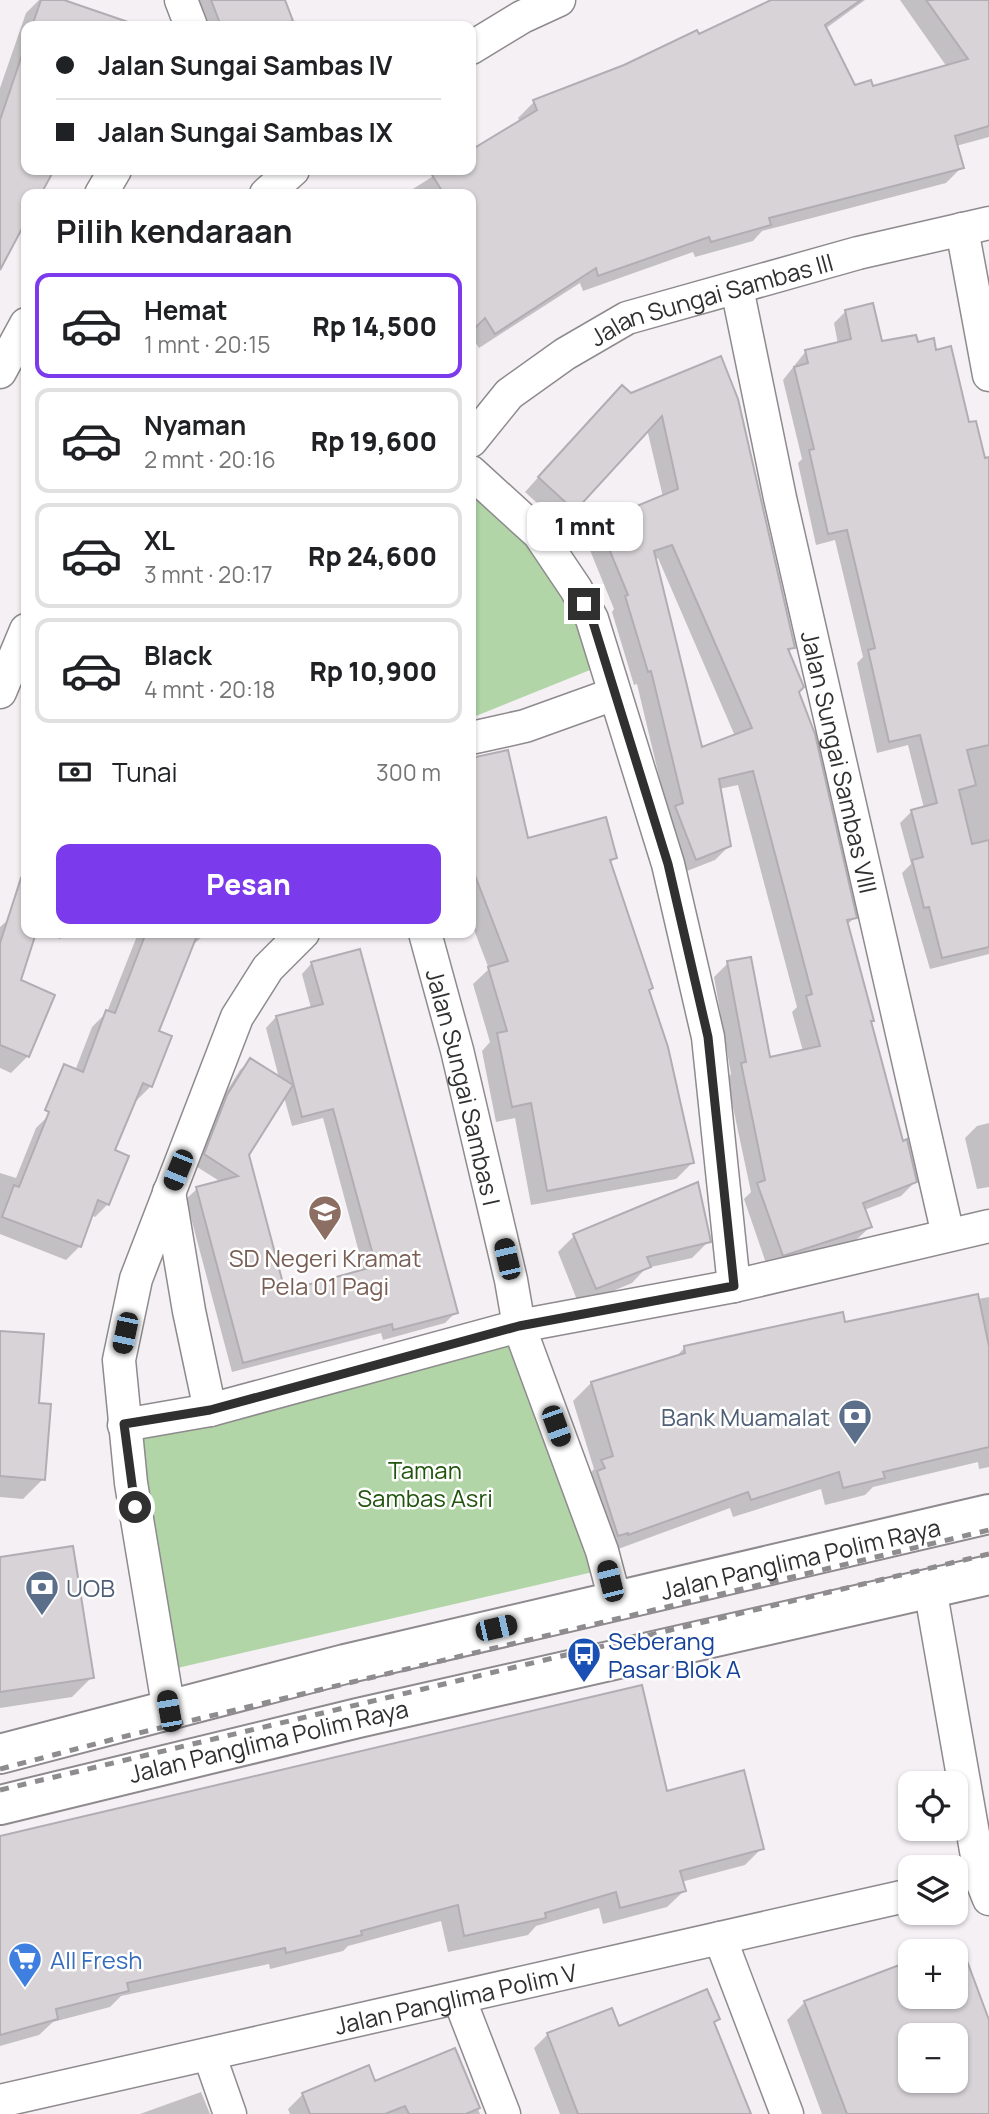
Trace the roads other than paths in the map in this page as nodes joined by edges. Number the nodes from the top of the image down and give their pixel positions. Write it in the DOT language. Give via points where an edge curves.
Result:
graph roads {
  1 [pos="181,0"];
  2 [pos="559,0"];
  3 [pos="189,21"];
  4 [pos="476,45"];
  5 [pos="976,226"];
  6 [pos="737,288"];
  7 [pos="21,333"];
  8 [pos="0,372"];
  9 [pos="989,375"];
  10 [pos="476,435"];
  11 [pos="476,477"];
  12 [pos="21,641"];
  13 [pos="0,692"];
  14 [pos="614,694"];
  15 [pos="476,737"];
  16 [pos="298,938"];
  17 [pos="426,938"];
  18 [pos="169,1191"];
  19 [pos="989,1226"];
  20 [pos="947,1235"];
  21 [pos="734,1286"];
  22 [pos="519,1326"];
  23 [pos="210,1410"];
  24 [pos="124,1424"];
  25 [pos="989,1514"];
  26 [pos="989,1575"];
  27 [pos="930,1588"];
  28 [pos="615,1600"];
  29 [pos="169,1711"];
  30 [pos="0,1754"];
  31 [pos="0,1805"];
  32 [pos="979,1885"];
  33 [pos="898,1898"];
  34 [pos="720,1938"];
  35 [pos="459,1998"];
  36 [pos="208,2054"];
  37 [pos="0,2101"];
  38 [pos="230,2114"];
  39 [pos="504,2114"];
  40 [pos="787,2114"];
  1 -- 3 [label="street"];
  2 -- 4 [label="street"];
  5 -- 6 [label="street, Jalan Sungai Sambas III"];
  5 -- 9 [label="street"];
  6 -- 10 [label="street, Jalan Sungai Sambas III" via="627,318 509,394"];
  6 -- 20 [label="street, Jalan Sungai Sambas VIII"];
  7 -- 8 [label="street"];
  11 -- 14 [label="street" via="539,534 576,589 592,619"];
  12 -- 13 [label="street"];
  14 -- 15 [label="street" via="525,726"];
  14 -- 21 [label="street" via="668,864 708,1037"];
  16 -- 18 [label="street" via="268,968 237,1017"];
  17 -- 22 [label="street, Jalan Sungai Sambas I" via="470,1101"];
  18 -- 23 [label="street"];
  18 -- 24 [label="street" via="136,1279 119,1360"];
  19 -- 20 [label="street"];
  20 -- 21 [label="street"];
  21 -- 22 [label="street"];
  22 -- 23 [label="street"];
  22 -- 28 [label="street" via="602,1551"];
  23 -- 24 [label="street"];
  24 -- 29 [label="street"];
  25 -- 28 [label="main road, Jalan Panglima Polim Raya"];
  26 -- 27 [label="main road, Jalan Panglima Polim Raya"];
  27 -- 31 [label="main road, Jalan Panglima Polim Raya"];
  27 -- 32 [label="street"];
  28 -- 29 [label="main road, Jalan Panglima Polim Raya"];
  29 -- 30 [label="main road, Jalan Panglima Polim Raya"];
  33 -- 34 [label="street, Jalan Panglima Polim V"];
  34 -- 35 [label="street, Jalan Panglima Polim V"];
  34 -- 40 [label="street"];
  35 -- 36 [label="street, Jalan Panglima Polim V"];
  35 -- 39 [label="street"];
  36 -- 37 [label="street, Jalan Panglima Polim V"];
  36 -- 38 [label="street"];
}
